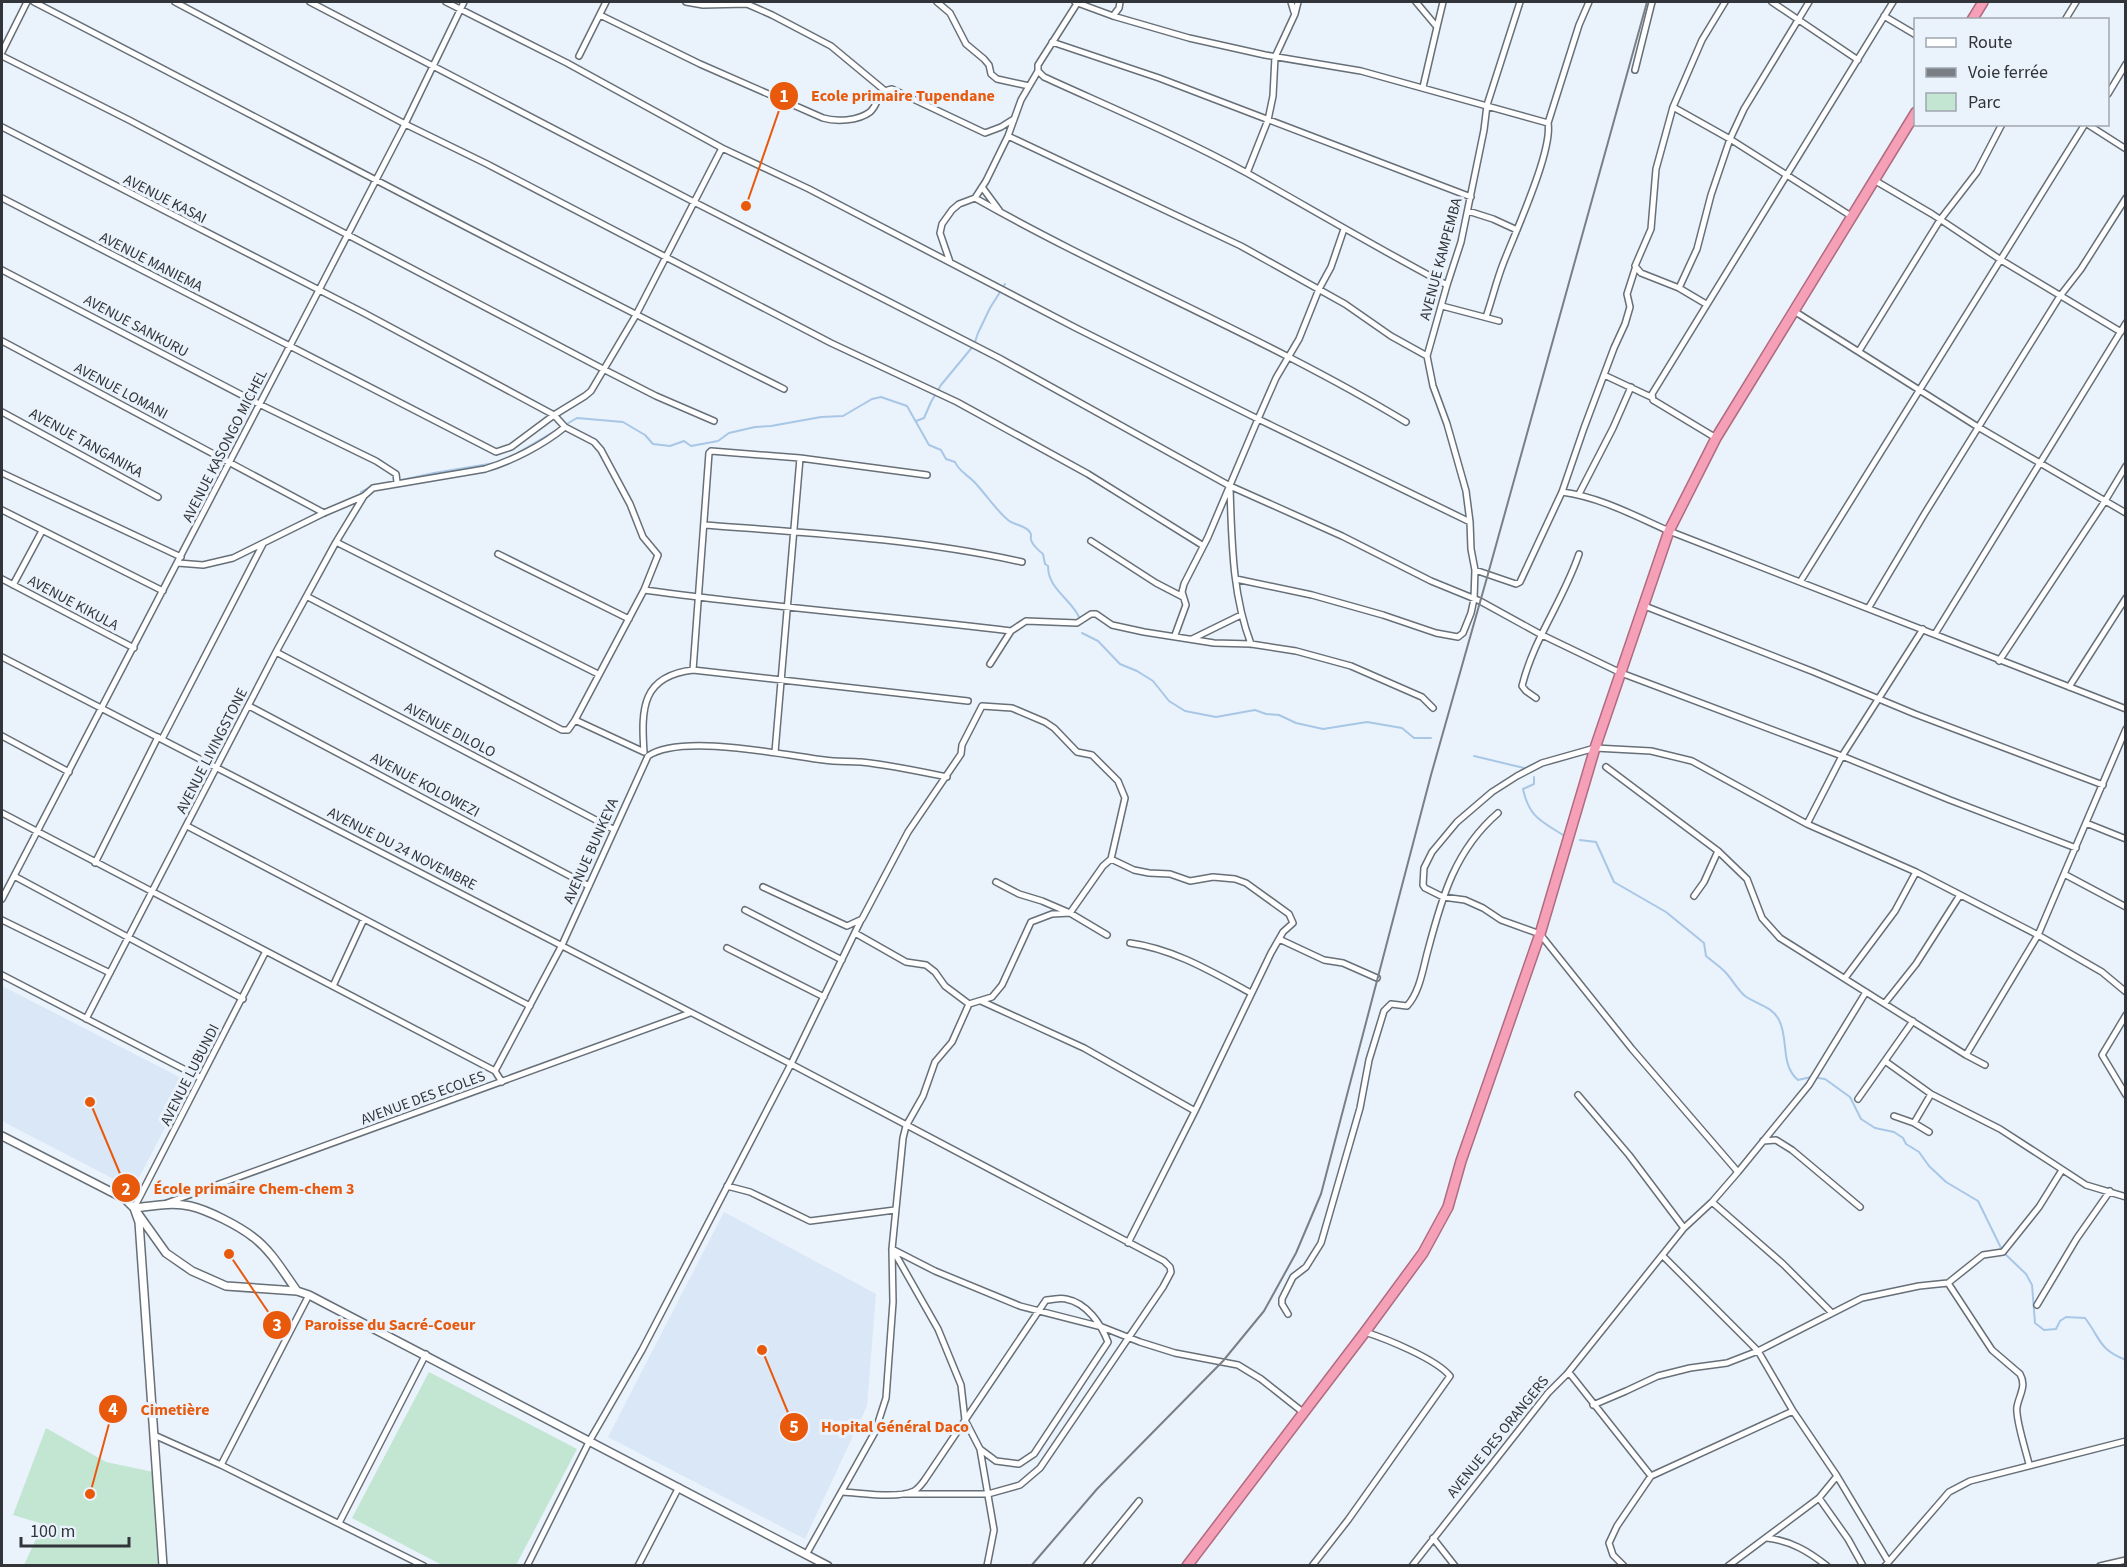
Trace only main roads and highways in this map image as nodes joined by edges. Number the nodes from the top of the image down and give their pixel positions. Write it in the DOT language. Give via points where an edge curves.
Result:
graph roads {
  1 [pos="1983,2"];
  2 [pos="1973,18"];
  3 [pos="1914,115"];
  4 [pos="1187,1566"];
  1 -- 2 [label="highway"];
  3 -- 4 [label="highway" via="1716,438 1669,531 1594,748 1540,934 1448,1207 1423,1253"];
}
